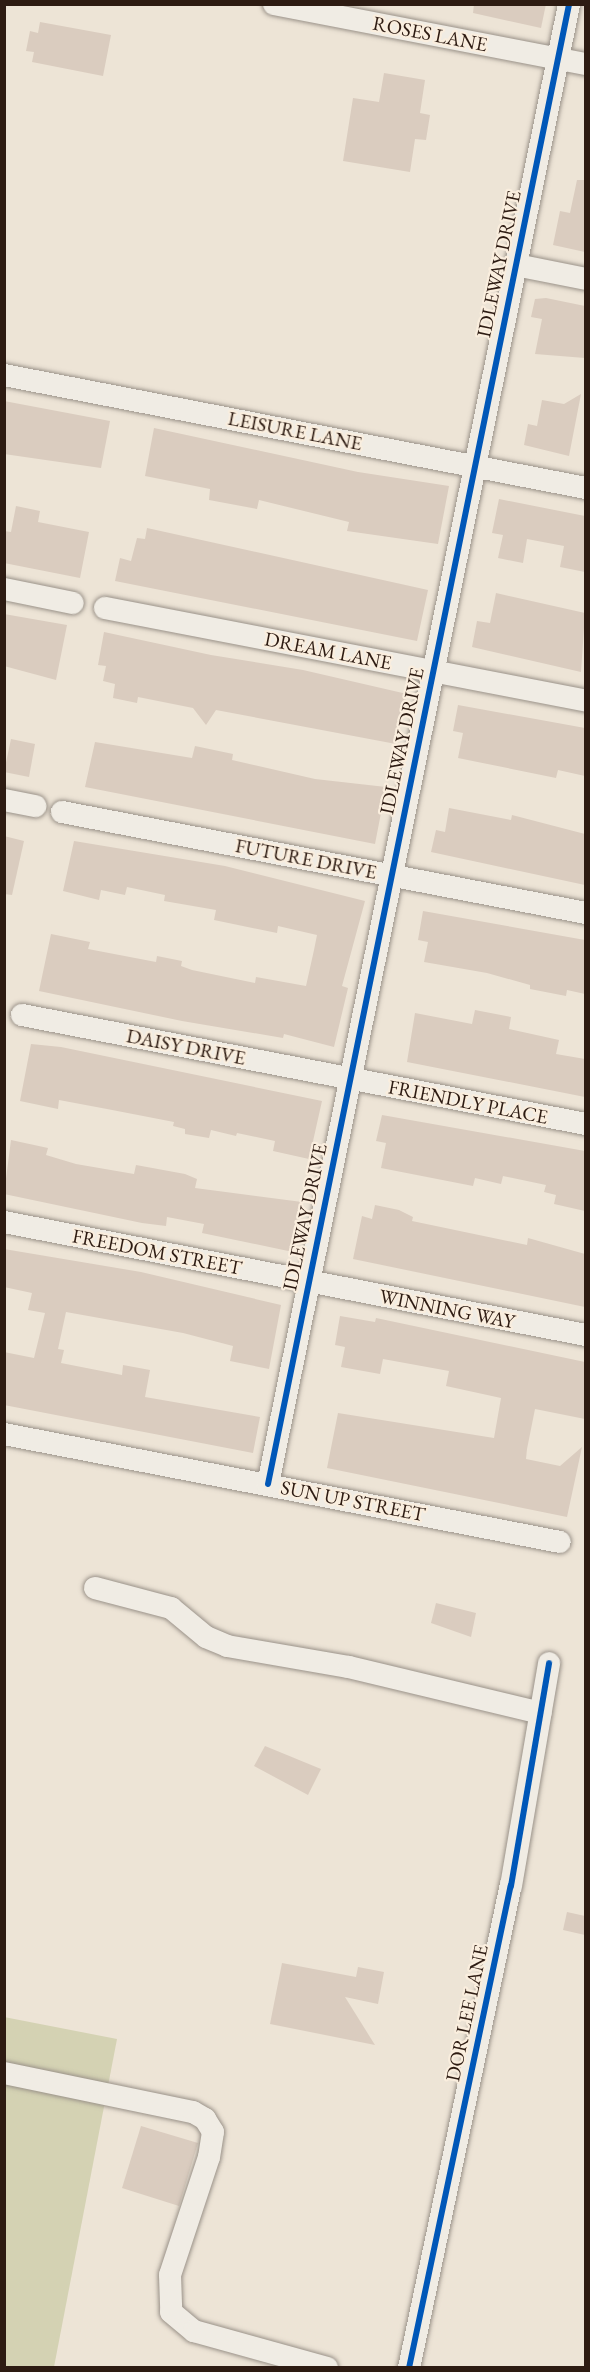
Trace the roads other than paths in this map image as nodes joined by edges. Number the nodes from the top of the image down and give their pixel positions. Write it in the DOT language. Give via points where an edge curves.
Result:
graph roads {
  1 [pos="274,4"];
  2 [pos="569,4"];
  3 [pos="558,59"];
  4 [pos="585,64"];
  5 [pos="516,265"];
  6 [pos="585,279"];
  7 [pos="4,375"];
  8 [pos="475,467"];
  9 [pos="585,489"];
  10 [pos="4,590"];
  11 [pos="74,603"];
  12 [pos="105,608"];
  13 [pos="433,672"];
  14 [pos="585,701"];
  15 [pos="4,800"];
  16 [pos="35,806"];
  17 [pos="62,812"];
  18 [pos="392,875"];
  19 [pos="585,913"];
  20 [pos="22,1015"];
  21 [pos="350,1079"];
  22 [pos="585,1124"];
  23 [pos="4,1222"];
  24 [pos="309,1282"];
  25 [pos="585,1335"];
  26 [pos="4,1434"];
  27 [pos="268,1484"];
  28 [pos="560,1542"];
  29 [pos="94,1588"];
  30 [pos="549,1663"];
  31 [pos="541,1713"];
  32 [pos="4,2073"];
  33 [pos="327,2367"];
  34 [pos="409,2367"];
  1 -- 3 [label="street, ROSES LANE"];
  2 -- 3 [label="street, IDLEWAY DRIVE"];
  3 -- 4 [label="street, ROSES LANE"];
  3 -- 5 [label="street, IDLEWAY DRIVE"];
  5 -- 6 [label="street"];
  5 -- 8 [label="street, IDLEWAY DRIVE"];
  7 -- 8 [label="street, LEISURE LANE"];
  8 -- 9 [label="street, LEISURE LANE"];
  8 -- 13 [label="street, IDLEWAY DRIVE"];
  10 -- 11 [label="street"];
  12 -- 13 [label="street, DREAM LANE"];
  13 -- 14 [label="street, DREAM LANE"];
  13 -- 18 [label="street, IDLEWAY DRIVE"];
  15 -- 16 [label="street"];
  17 -- 18 [label="street, FUTURE DRIVE"];
  18 -- 19 [label="street, FUTURE DRIVE"];
  18 -- 21 [label="street, IDLEWAY DRIVE"];
  20 -- 21 [label="street, DAISY DRIVE"];
  21 -- 22 [label="street, FRIENDLY PLACE"];
  21 -- 24 [label="street, IDLEWAY DRIVE"];
  23 -- 24 [label="street, FREEDOM STREET"];
  24 -- 25 [label="street, WINNING WAY"];
  24 -- 27 [label="street, IDLEWAY DRIVE"];
  26 -- 27 [label="street, SUN UP STREET"];
  27 -- 28 [label="street, SUN UP STREET"];
  29 -- 31 [label="street" via="171,1608 206,1636 227,1646 349,1667"];
  30 -- 31 [label="street, DOR LEE LANE"];
  31 -- 34 [label="street, DOR LEE LANE" via="511,1886"];
  32 -- 33 [label="street" via="193,2112 205,2118 213,2132 209,2157 170,2275 171,2312 194,2331"];
}
